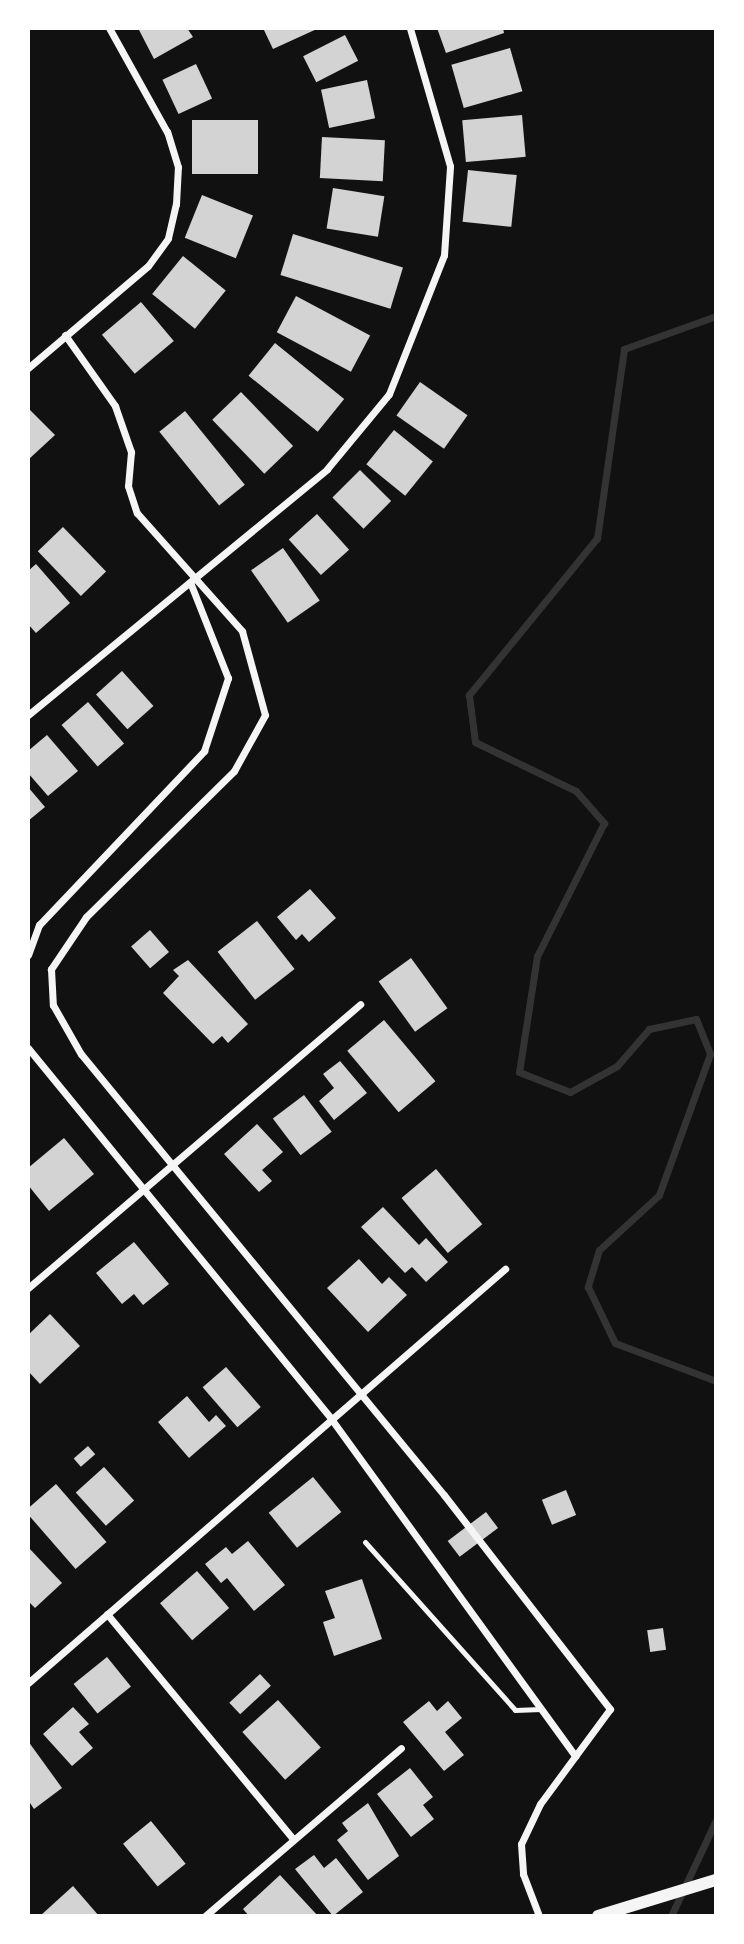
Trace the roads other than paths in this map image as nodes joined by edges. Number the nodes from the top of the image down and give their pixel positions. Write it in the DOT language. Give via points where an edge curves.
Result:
graph roads {
  1 [pos="109,28"];
  2 [pos="410,28"];
  3 [pos="65,335"];
  4 [pos="28,368"];
  5 [pos="188,578"];
  6 [pos="28,715"];
  7 [pos="28,955"];
  8 [pos="360,1004"];
  9 [pos="28,1048"];
  10 [pos="172,1159"];
  11 [pos="143,1185"];
  12 [pos="505,1269"];
  13 [pos="28,1288"];
  14 [pos="361,1395"];
  15 [pos="332,1420"];
  16 [pos="365,1542"];
  17 [pos="107,1614"];
  18 [pos="28,1683"];
  19 [pos="541,1709"];
  20 [pos="401,1748"];
  21 [pos="575,1756"];
  22 [pos="293,1839"];
  23 [pos="716,1880"];
  24 [pos="205,1916"];
  25 [pos="539,1916"];
  26 [pos="598,1916"];
  1 -- 3 [label="street" via="167,132 178,167 176,204 168,238 148,265"];
  2 -- 5 [label="street" via="450,166 443,255 421,324 389,394 327,469"];
  3 -- 4 [label="street"];
  3 -- 5 [label="street" via="115,406 131,452 128,486 137,513"];
  5 -- 6 [label="street"];
  5 -- 7 [label="street" via="228,678 204,751 39,925"];
  5 -- 10 [label="street" via="242,631 265,715 234,771 86,917 51,969 53,1004 64,1032"];
  8 -- 10 [label="street"];
  9 -- 11 [label="street"];
  10 -- 11 [label="street"];
  10 -- 14 [label="street"];
  11 -- 13 [label="street"];
  11 -- 15 [label="street"];
  12 -- 14 [label="street"];
  14 -- 15 [label="street"];
  14 -- 21 [label="street" via="610,1709"];
  15 -- 17 [label="street"];
  15 -- 19 [label="street"];
  16 -- 19 [label="lane" via="515,1710"];
  17 -- 18 [label="street"];
  17 -- 22 [label="street"];
  19 -- 21 [label="street"];
  20 -- 22 [label="street"];
  21 -- 25 [label="street" via="521,1844 523,1874"];
  22 -- 24 [label="street"];
  23 -- 26 [label="street"];
}
